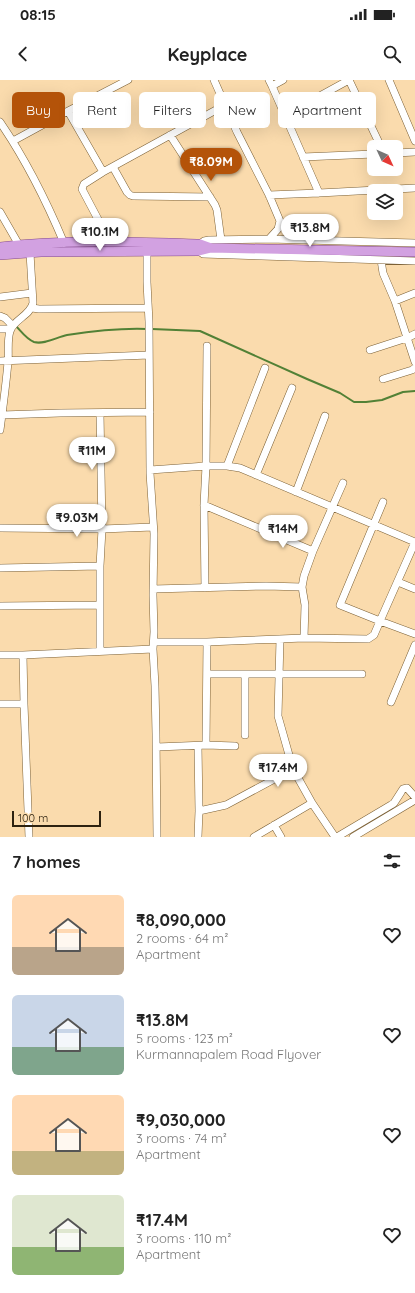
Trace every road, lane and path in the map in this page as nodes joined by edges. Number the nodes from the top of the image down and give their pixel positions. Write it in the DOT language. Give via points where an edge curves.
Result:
graph roads {
  1 [pos="128,80"];
  2 [pos="214,80"];
  3 [pos="283,80"];
  4 [pos="349,80"];
  5 [pos="389,80"];
  6 [pos="270,83"];
  7 [pos="219,92"];
  8 [pos="328,92"];
  9 [pos="278,101"];
  10 [pos="68,111"];
  11 [pos="214,111"];
  12 [pos="0,122"];
  13 [pos="235,128"];
  14 [pos="290,128"];
  15 [pos="170,135"];
  16 [pos="378,140"];
  17 [pos="13,141"];
  18 [pos="415,141"];
  19 [pos="415,152"];
  20 [pos="403,153"];
  21 [pos="367,154"];
  22 [pos="303,157"];
  23 [pos="113,167"];
  24 [pos="103,172"];
  25 [pos="415,188"];
  26 [pos="319,193"];
  27 [pos="269,195"];
  28 [pos="210,197"];
  29 [pos="0,212"];
  30 [pos="269,239"];
  31 [pos="222,240"];
  32 [pos="110,242"];
  33 [pos="64,243"];
  34 [pos="415,243"];
  35 [pos="19,245"];
  36 [pos="0,247"];
  37 [pos="147,247"];
  38 [pos="200,248"];
  39 [pos="415,252"];
  40 [pos="30,253"];
  41 [pos="0,255"];
  42 [pos="381,260"];
  43 [pos="415,261"];
  44 [pos="32,293"];
  45 [pos="415,293"];
  46 [pos="0,297"];
  47 [pos="395,301"];
  48 [pos="32,308"];
  49 [pos="148,308"];
  50 [pos="0,316"];
  51 [pos="13,326"];
  52 [pos="0,329"];
  53 [pos="415,334"];
  54 [pos="407,338"];
  55 [pos="207,346"];
  56 [pos="370,350"];
  57 [pos="149,355"];
  58 [pos="0,361"];
  59 [pos="8,362"];
  60 [pos="415,362"];
  61 [pos="265,368"];
  62 [pos="415,368"];
  63 [pos="383,379"];
  64 [pos="292,388"];
  65 [pos="150,412"];
  66 [pos="100,413"];
  67 [pos="2,415"];
  68 [pos="325,416"];
  69 [pos="0,430"];
  70 [pos="206,466"];
  71 [pos="227,466"];
  72 [pos="150,470"];
  73 [pos="256,475"];
  74 [pos="344,483"];
  75 [pos="296,492"];
  76 [pos="383,502"];
  77 [pos="204,505"];
  78 [pos="333,508"];
  79 [pos="374,525"];
  80 [pos="153,526"];
  81 [pos="0,528"];
  82 [pos="102,529"];
  83 [pos="415,542"];
  84 [pos="313,550"];
  85 [pos="100,566"];
  86 [pos="0,568"];
  87 [pos="398,582"];
  88 [pos="302,587"];
  89 [pos="205,588"];
  90 [pos="153,589"];
  91 [pos="415,589"];
  92 [pos="100,605"];
  93 [pos="0,606"];
  94 [pos="380,620"];
  95 [pos="415,634"];
  96 [pos="304,638"];
  97 [pos="280,639"];
  98 [pos="208,642"];
  99 [pos="153,645"];
  100 [pos="415,645"];
  101 [pos="100,651"];
  102 [pos="0,655"];
  103 [pos="23,655"];
  104 [pos="208,674"];
  105 [pos="245,674"];
  106 [pos="280,674"];
  107 [pos="362,674"];
  108 [pos="391,702"];
  109 [pos="0,704"];
  110 [pos="24,704"];
  111 [pos="246,735"];
  112 [pos="206,745"];
  113 [pos="198,746"];
  114 [pos="235,746"];
  115 [pos="156,747"];
  116 [pos="293,769"];
  117 [pos="415,799"];
  118 [pos="312,803"];
  119 [pos="199,811"];
  120 [pos="274,825"];
  121 [pos="29,837"];
  122 [pos="157,837"];
  123 [pos="198,837"];
  124 [pos="254,837"];
  125 [pos="281,837"];
  126 [pos="336,837"];
  127 [pos="353,837"];
  1 -- 10 [label="street"];
  2 -- 7 [label="street"];
  3 -- 6 [label="street"];
  4 -- 8 [label="street"];
  4 -- 16 [label="street"];
  5 -- 18 [label="street"];
  6 -- 9 [label="street"];
  10 -- 17 [label="street"];
  10 -- 24 [label="street"];
  11 -- 15 [label="street"];
  12 -- 17 [label="street"];
  13 -- 27 [label="street"];
  14 -- 22 [label="street"];
  15 -- 23 [label="street"];
  15 -- 28 [label="street"];
  17 -- 33 [label="street"];
  19 -- 20 [label="street"];
  21 -- 22 [label="street"];
  22 -- 26 [label="street"];
  23 -- 24 [label="street"];
  23 -- 28 [label="street" via="127,192 133,196"];
  24 -- 32 [label="street" via="84,184 82,189"];
  25 -- 26 [label="street"];
  26 -- 27 [label="street"];
  27 -- 30 [label="street" via="280,221 278,229"];
  28 -- 31 [label="street" via="217,210"];
  29 -- 35 [label="street"];
  30 -- 31 [label="street"];
  30 -- 34 [label="street"];
  31 -- 38 [label="street" via="204,241"];
  32 -- 33 [label="main road"];
  32 -- 37 [label="main road"];
  33 -- 35 [label="main road"];
  35 -- 36 [label="main road"];
  37 -- 38 [label="main road"];
  37 -- 40 [label="main road"];
  37 -- 49 [label="street"];
  38 -- 39 [label="main road"];
  38 -- 42 [label="street" via="203,254"];
  40 -- 41 [label="main road"];
  40 -- 44 [label="street"];
  42 -- 43 [label="street"];
  42 -- 47 [label="street" via="386,281"];
  44 -- 46 [label="street"];
  44 -- 48 [label="street"];
  45 -- 47 [label="street"];
  47 -- 54 [label="street"];
  48 -- 49 [label="street"];
  48 -- 51 [label="street"];
  49 -- 57 [label="street"];
  50 -- 51 [label="street" via="6,318"];
  51 -- 52 [label="street"];
  51 -- 59 [label="street" via="8,337"];
  53 -- 54 [label="street"];
  54 -- 56 [label="street"];
  54 -- 60 [label="street"];
  55 -- 70 [label="street"];
  57 -- 59 [label="street"];
  57 -- 65 [label="street"];
  58 -- 59 [label="street"];
  59 -- 67 [label="street"];
  61 -- 71 [label="street"];
  62 -- 63 [label="street"];
  64 -- 73 [label="street"];
  65 -- 66 [label="street"];
  65 -- 72 [label="street"];
  66 -- 67 [label="street"];
  66 -- 82 [label="street"];
  67 -- 69 [label="street"];
  68 -- 75 [label="street"];
  70 -- 71 [label="street"];
  70 -- 72 [label="street"];
  70 -- 77 [label="street"];
  71 -- 73 [label="street"];
  72 -- 80 [label="street"];
  73 -- 75 [label="street"];
  74 -- 78 [label="street"];
  75 -- 78 [label="street"];
  76 -- 79 [label="street"];
  77 -- 84 [label="street"];
  77 -- 89 [label="street"];
  78 -- 79 [label="street"];
  78 -- 84 [label="street"];
  79 -- 83 [label="street"];
  79 -- 94 [label="street" via="340,605"];
  80 -- 82 [label="street"];
  80 -- 90 [label="street"];
  81 -- 82 [label="street"];
  82 -- 85 [label="street"];
  83 -- 87 [label="street"];
  84 -- 88 [label="street"];
  85 -- 86 [label="street"];
  85 -- 92 [label="street"];
  87 -- 91 [label="street"];
  87 -- 94 [label="street"];
  88 -- 89 [label="street"];
  88 -- 96 [label="street" via="305,605"];
  89 -- 90 [label="street"];
  90 -- 99 [label="street"];
  92 -- 93 [label="street"];
  92 -- 101 [label="street"];
  94 -- 95 [label="street"];
  94 -- 96 [label="street" via="374,635 368,639"];
  96 -- 97 [label="street"];
  97 -- 98 [label="street"];
  97 -- 106 [label="street"];
  98 -- 99 [label="street"];
  98 -- 104 [label="street"];
  99 -- 101 [label="street"];
  99 -- 115 [label="street"];
  100 -- 108 [label="street"];
  101 -- 103 [label="street"];
  102 -- 103 [label="street"];
  103 -- 110 [label="street"];
  104 -- 105 [label="street"];
  104 -- 112 [label="street"];
  105 -- 106 [label="street"];
  105 -- 111 [label="street"];
  106 -- 107 [label="street"];
  106 -- 116 [label="street" via="278,716"];
  109 -- 110 [label="street"];
  110 -- 121 [label="street"];
  112 -- 113 [label="street"];
  112 -- 114 [label="street"];
  113 -- 115 [label="street"];
  113 -- 119 [label="street"];
  115 -- 122 [label="street"];
  116 -- 118 [label="street"];
  116 -- 119 [label="street" via="226,805"];
  117 -- 126 [label="street" via="407,788 403,789 394,803"];
  117 -- 127 [label="street"];
  118 -- 120 [label="street"];
  118 -- 126 [label="street"];
  119 -- 123 [label="street"];
  120 -- 124 [label="street"];
  120 -- 125 [label="street"];
}
